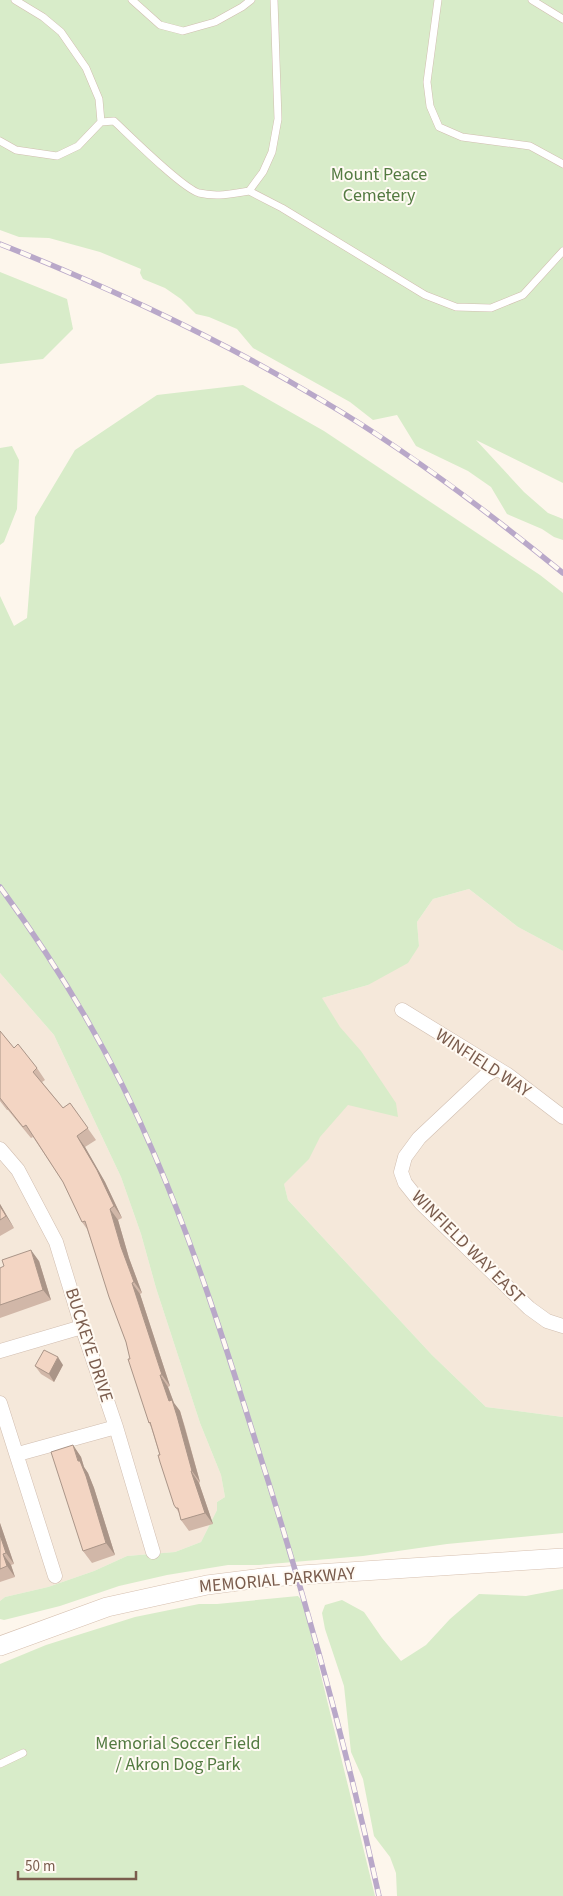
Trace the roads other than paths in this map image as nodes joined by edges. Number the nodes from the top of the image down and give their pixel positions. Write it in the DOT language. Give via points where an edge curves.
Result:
graph roads {
  1 [pos="15,0"];
  2 [pos="132,0"];
  3 [pos="251,0"];
  4 [pos="274,0"];
  5 [pos="438,0"];
  6 [pos="532,0"];
  7 [pos="563,19"];
  8 [pos="102,122"];
  9 [pos="0,142"];
  10 [pos="563,164"];
  11 [pos="249,191"];
  12 [pos="563,251"];
  13 [pos="402,1010"];
  14 [pos="496,1069"];
  15 [pos="563,1117"];
  16 [pos="0,1149"];
  17 [pos="563,1326"];
  18 [pos="82,1327"];
  19 [pos="0,1351"];
  20 [pos="0,1403"];
  21 [pos="116,1427"];
  22 [pos="18,1454"];
  23 [pos="153,1552"];
  24 [pos="563,1558"];
  25 [pos="55,1576"];
  26 [pos="0,1646"];
  27 [pos="23,1753"];
  28 [pos="0,1764"];
  1 -- 8 [label="lane" via="44,17 61,32 86,68 99,99"];
  2 -- 3 [label="lane" via="160,25 183,31 216,22"];
  4 -- 11 [label="lane" via="278,119 272,152"];
  5 -- 10 [label="lane" via="427,82 430,106 440,127 462,137 530,146"];
  6 -- 7 [label="lane"];
  8 -- 9 [label="lane" via="78,146 57,156 16,150"];
  8 -- 11 [label="lane" via="114,122 179,181 197,192 224,196"];
  11 -- 12 [label="lane" via="425,295 456,307 491,308 523,294"];
  13 -- 14 [label="street, WINFIELD WAY"];
  14 -- 15 [label="street, WINFIELD WAY"];
  14 -- 17 [label="street, WINFIELD WAY EAST" via="419,1138 405,1157 401,1172 405,1183 421,1203 514,1294 547,1320"];
  16 -- 18 [label="street, BUCKEYE DRIVE" via="18,1170 56,1242"];
  18 -- 19 [label="street"];
  18 -- 21 [label="street, BUCKEYE DRIVE"];
  20 -- 22 [label="street"];
  21 -- 22 [label="street"];
  21 -- 23 [label="street, BUCKEYE DRIVE"];
  22 -- 25 [label="street"];
  24 -- 26 [label="main road, MEMORIAL PARKWAY" via="270,1577 207,1585 107,1607"];
  27 -- 28 [label="lane"];
}
